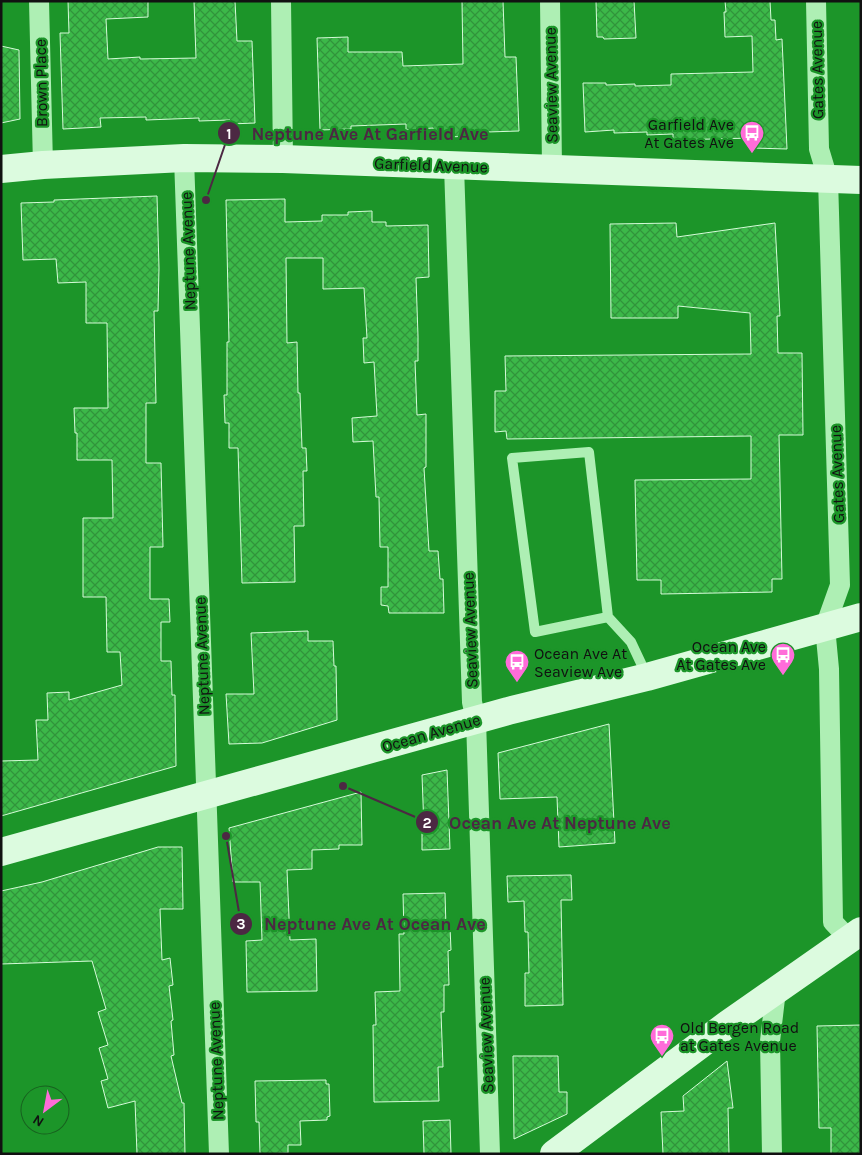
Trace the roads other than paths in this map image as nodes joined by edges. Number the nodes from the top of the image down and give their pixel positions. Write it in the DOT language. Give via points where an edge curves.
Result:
graph roads {
  1 [pos="39,1"];
  2 [pos="281,1"];
  3 [pos="550,1"];
  4 [pos="816,1"];
  5 [pos="184,158"];
  6 [pos="284,159"];
  7 [pos="43,165"];
  8 [pos="454,166"];
  9 [pos="552,168"];
  10 [pos="1,169"];
  11 [pos="828,179"];
  12 [pos="861,180"];
  13 [pos="608,617"];
  14 [pos="861,617"];
  15 [pos="825,627"];
  16 [pos="647,677"];
  17 [pos="476,720"];
  18 [pos="207,795"];
  19 [pos="1,852"];
  20 [pos="855,935"];
  21 [pos="776,990"];
  22 [pos="219,1154"];
  23 [pos="490,1154"];
  24 [pos="554,1154"];
  25 [pos="772,1154"];
  1 -- 7 [label="street, Brown Place"];
  2 -- 6 [label="street"];
  3 -- 9 [label="street, Seaview Avenue"];
  4 -- 11 [label="street, Gates Avenue" via="819,148"];
  5 -- 6 [label="main road, Garfield Avenue"];
  5 -- 7 [label="main road, Garfield Avenue"];
  5 -- 18 [label="street, Neptune Avenue"];
  6 -- 8 [label="main road, Garfield Avenue"];
  7 -- 10 [label="main road, Garfield Avenue"];
  8 -- 9 [label="main road, Garfield Avenue"];
  8 -- 17 [label="street, Seaview Avenue" via="472,688"];
  9 -- 11 [label="main road, Garfield Avenue"];
  11 -- 12 [label="main road, Garfield Avenue"];
  11 -- 15 [label="street, Gates Avenue" via="840,584"];
  13 -- 13 [label="lane" via="589,452 512,458 535,632"];
  13 -- 16 [label="lane" via="631,642"];
  14 -- 15 [label="main road, Ocean Avenue"];
  15 -- 16 [label="main road, Ocean Avenue"];
  15 -- 20 [label="street, Gates Avenue" via="829,669 833,922"];
  16 -- 17 [label="main road, Ocean Avenue"];
  17 -- 18 [label="main road, Ocean Avenue"];
  17 -- 23 [label="street, Seaview Avenue"];
  18 -- 19 [label="main road, Ocean Avenue"];
  18 -- 22 [label="street, Neptune Avenue"];
  20 -- 21 [label="main road"];
  21 -- 24 [label="main road"];
  21 -- 25 [label="street" via="770,1041"];
}
